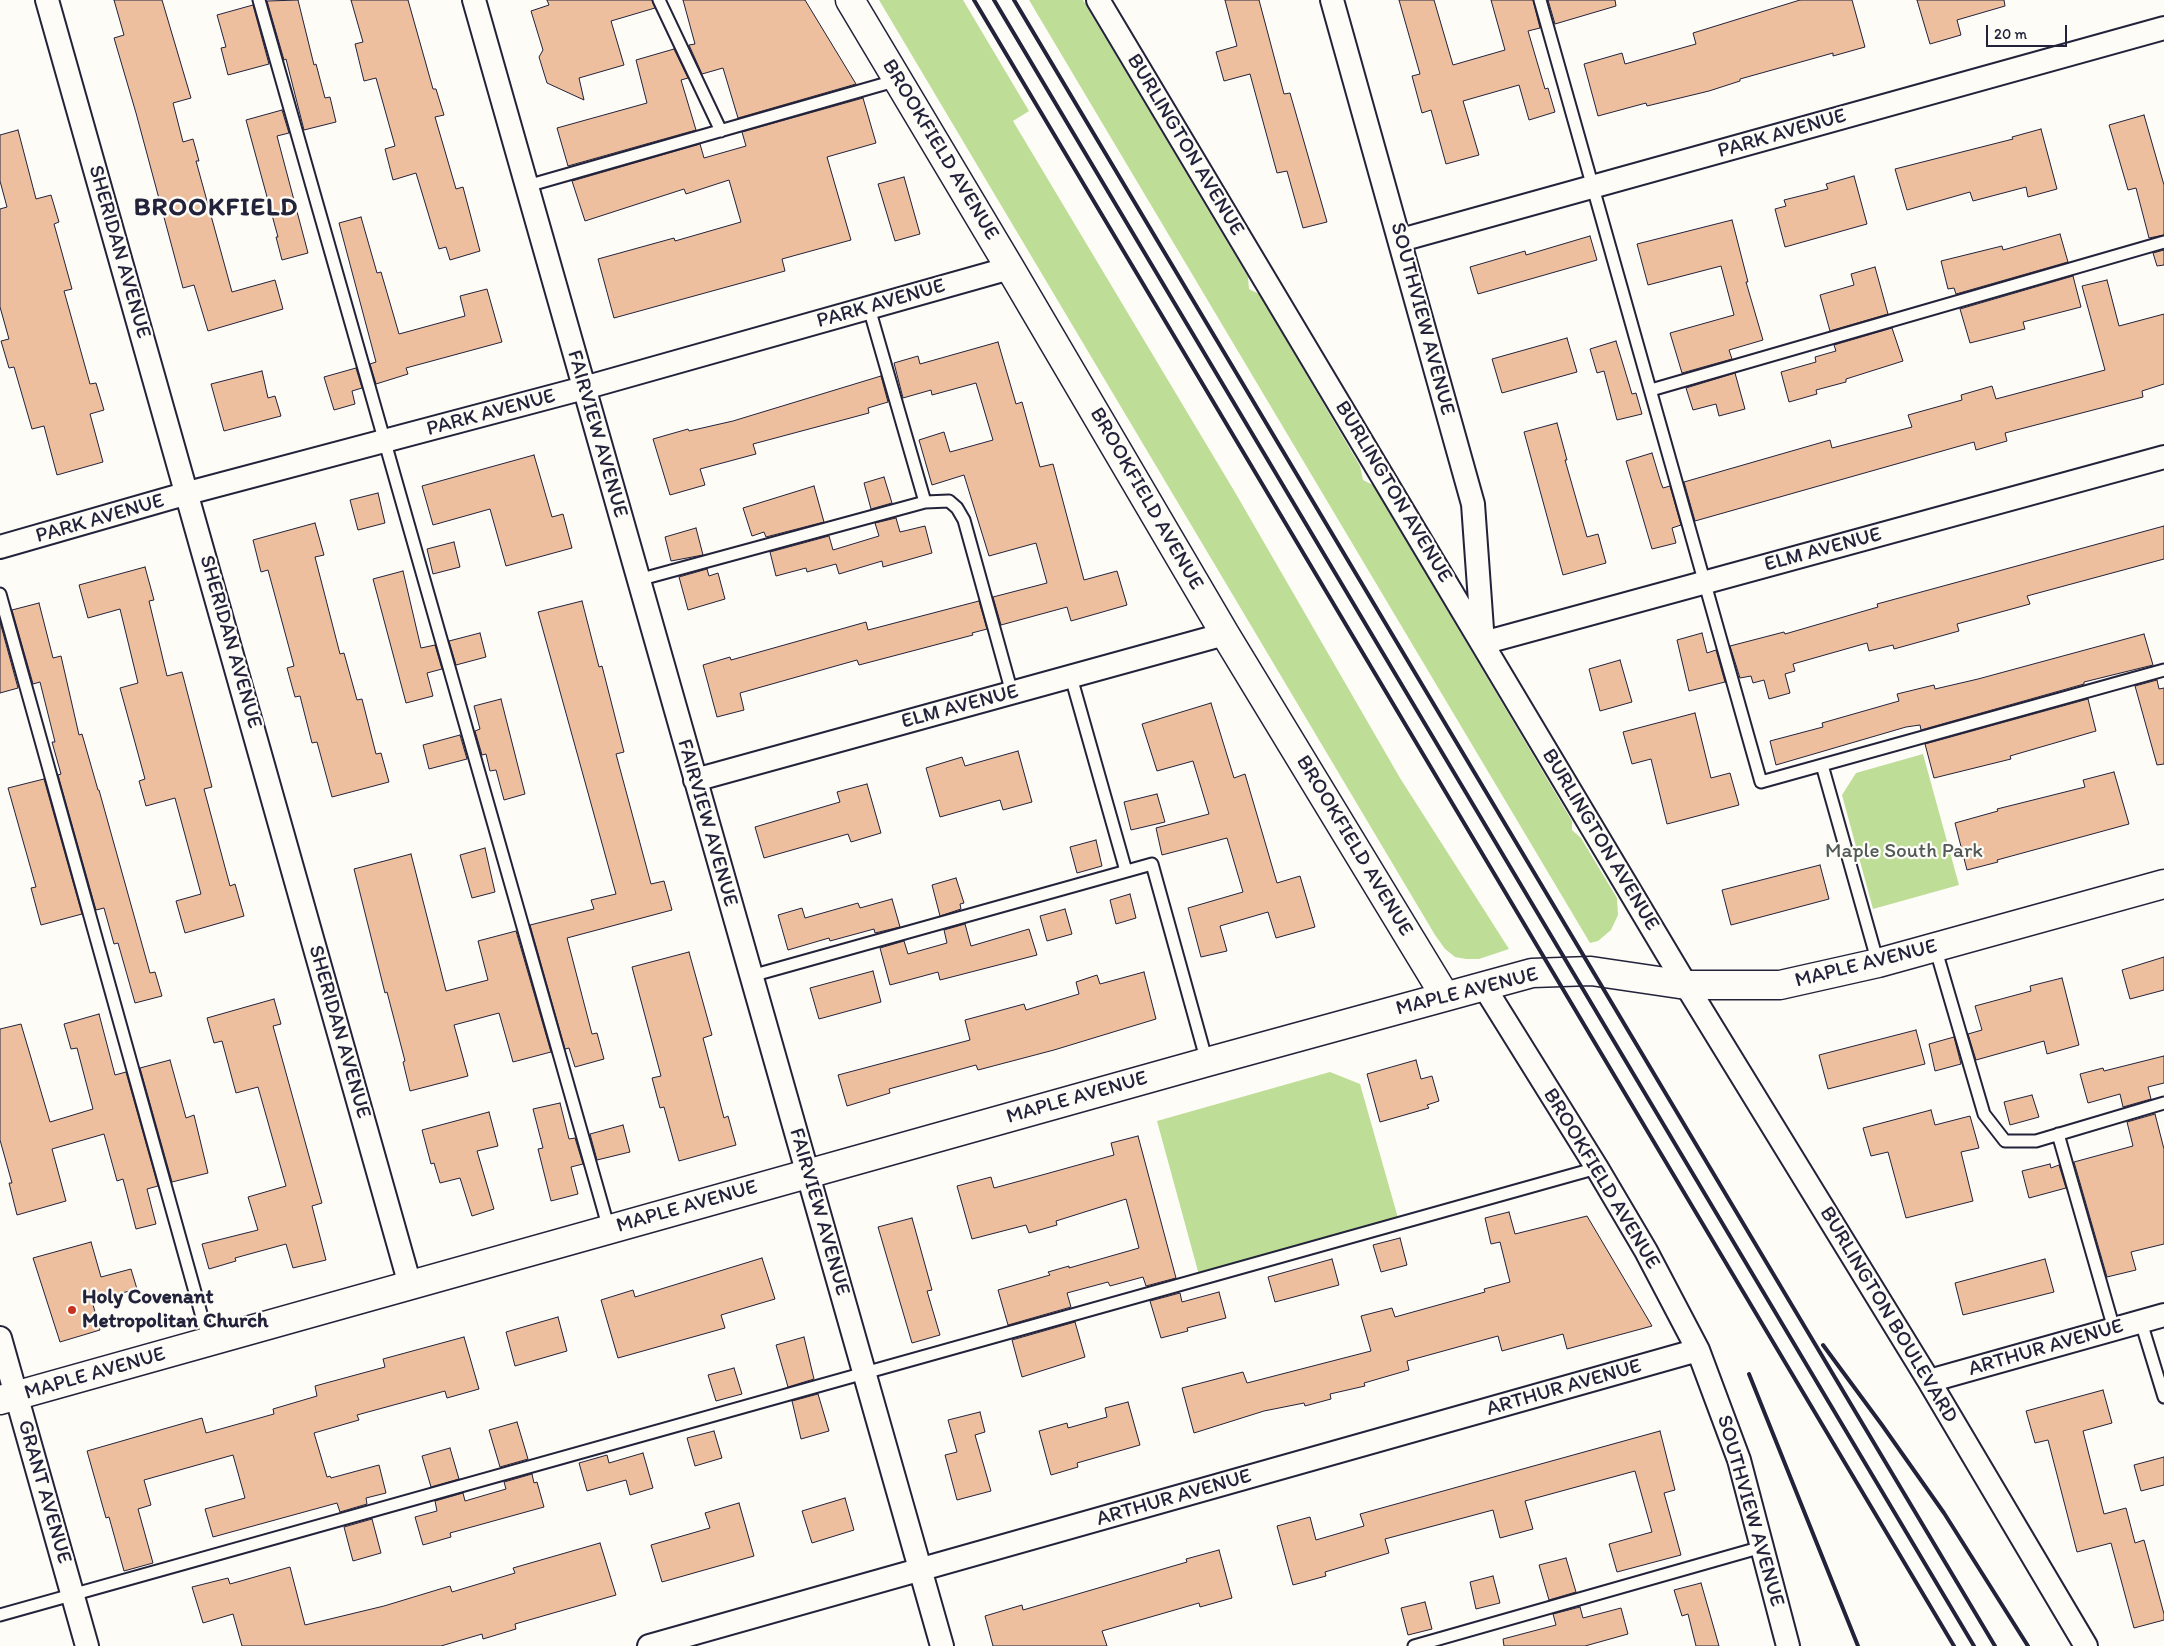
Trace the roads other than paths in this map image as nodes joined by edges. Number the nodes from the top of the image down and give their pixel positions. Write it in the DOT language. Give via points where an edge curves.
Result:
graph roads {
  1 [pos="47,0"];
  2 [pos="259,0"];
  3 [pos="474,0"];
  4 [pos="659,0"];
  5 [pos="850,0"];
  6 [pos="1098,0"];
  7 [pos="1332,0"];
  8 [pos="1540,0"];
  9 [pos="2164,28"];
  10 [pos="898,80"];
  11 [pos="721,131"];
  12 [pos="527,186"];
  13 [pos="1592,187"];
  14 [pos="1401,240"];
  15 [pos="2164,242"];
  16 [pos="1010,268"];
  17 [pos="869,308"];
  18 [pos="584,388"];
  19 [pos="1650,390"];
  20 [pos="384,441"];
  21 [pos="2164,457"];
  22 [pos="188,493"];
  23 [pos="925,502"];
  24 [pos="0,547"];
  25 [pos="638,580"];
  26 [pos="1706,582"];
  27 [pos="0,594"];
  28 [pos="1225,634"];
  29 [pos="1483,643"];
  30 [pos="2164,670"];
  31 [pos="1071,677"];
  32 [pos="1012,693"];
  33 [pos="1822,765"];
  34 [pos="695,780"];
  35 [pos="1126,871"];
  36 [pos="2164,884"];
  37 [pos="1935,947"];
  38 [pos="1878,962"];
  39 [pos="751,976"];
  40 [pos="1483,985"];
  41 [pos="1686,985"];
  42 [pos="1445,996"];
  43 [pos="1207,1062"];
  44 [pos="2164,1103"];
  45 [pos="2058,1134"];
  46 [pos="1597,1168"];
  47 [pos="808,1173"];
  48 [pos="608,1229"];
  49 [pos="410,1285"];
  50 [pos="2164,1315"];
  51 [pos="2141,1322"];
  52 [pos="2114,1330"];
  53 [pos="0,1338"];
  54 [pos="209,1342"];
  55 [pos="1698,1350"];
  56 [pos="865,1372"];
  57 [pos="1929,1382"];
  58 [pos="8,1398"];
  59 [pos="2164,1398"];
  60 [pos="1762,1547"];
  61 [pos="921,1569"];
  62 [pos="73,1594"];
  63 [pos="0,1615"];
  64 [pos="87,1646"];
  65 [pos="649,1646"];
  66 [pos="942,1646"];
  67 [pos="1414,1646"];
  68 [pos="1788,1646"];
  69 [pos="2086,1646"];
  1 -- 22 [label="street, SHERIDAN AVENUE"];
  2 -- 20 [label="lane"];
  3 -- 12 [label="street, FAIRVIEW AVENUE"];
  4 -- 11 [label="lane"];
  5 -- 10 [label="street, BROOKFIELD AVENUE"];
  6 -- 29 [label="street, BURLINGTON AVENUE"];
  7 -- 14 [label="street, SOUTHVIEW AVENUE"];
  8 -- 13 [label="lane"];
  9 -- 13 [label="street, PARK AVENUE"];
  10 -- 11 [label="lane"];
  10 -- 16 [label="street, BROOKFIELD AVENUE"];
  11 -- 12 [label="lane"];
  12 -- 18 [label="street, FAIRVIEW AVENUE"];
  13 -- 14 [label="street, PARK AVENUE"];
  13 -- 19 [label="lane"];
  14 -- 29 [label="street, SOUTHVIEW AVENUE" via="1473,504"];
  15 -- 19 [label="lane"];
  16 -- 17 [label="street, PARK AVENUE"];
  16 -- 28 [label="street, BROOKFIELD AVENUE"];
  17 -- 18 [label="street, PARK AVENUE"];
  17 -- 23 [label="lane"];
  18 -- 20 [label="street, PARK AVENUE"];
  18 -- 25 [label="street, FAIRVIEW AVENUE"];
  19 -- 26 [label="lane"];
  20 -- 22 [label="street, PARK AVENUE"];
  20 -- 48 [label="lane"];
  21 -- 26 [label="street, ELM AVENUE"];
  22 -- 24 [label="street, PARK AVENUE"];
  22 -- 49 [label="street, SHERIDAN AVENUE"];
  23 -- 25 [label="lane"];
  23 -- 32 [label="lane" via="949,501 964,520"];
  25 -- 34 [label="street, FAIRVIEW AVENUE"];
  26 -- 29 [label="street, ELM AVENUE"];
  26 -- 33 [label="lane" via="1761,782"];
  27 -- 54 [label="lane"];
  28 -- 31 [label="street, ELM AVENUE"];
  28 -- 42 [label="street, BROOKFIELD AVENUE"];
  29 -- 41 [label="street, BURLINGTON AVENUE"];
  30 -- 33 [label="lane"];
  31 -- 32 [label="street, ELM AVENUE"];
  31 -- 35 [label="lane"];
  32 -- 34 [label="street, ELM AVENUE"];
  33 -- 38 [label="lane"];
  34 -- 39 [label="street, FAIRVIEW AVENUE"];
  35 -- 39 [label="lane"];
  35 -- 43 [label="lane" via="1152,864"];
  36 -- 37 [label="street, MAPLE AVENUE"];
  37 -- 38 [label="street, MAPLE AVENUE"];
  37 -- 45 [label="lane" via="1984,1114 2005,1141 2036,1141"];
  38 -- 41 [label="street, MAPLE AVENUE" via="1780,985"];
  39 -- 47 [label="street, FAIRVIEW AVENUE"];
  40 -- 41 [label="street, MAPLE AVENUE" via="1532,973 1591,971"];
  40 -- 42 [label="street, MAPLE AVENUE"];
  40 -- 46 [label="street, BROOKFIELD AVENUE"];
  41 -- 57 [label="street, BURLINGTON BOULEVARD"];
  42 -- 43 [label="street, MAPLE AVENUE"];
  43 -- 47 [label="street, MAPLE AVENUE"];
  44 -- 45 [label="lane"];
  45 -- 52 [label="lane"];
  46 -- 55 [label="street, BROOKFIELD AVENUE"];
  46 -- 56 [label="lane"];
  47 -- 48 [label="street, MAPLE AVENUE"];
  47 -- 56 [label="street, FAIRVIEW AVENUE"];
  48 -- 49 [label="street, MAPLE AVENUE"];
  49 -- 54 [label="street, MAPLE AVENUE"];
  50 -- 51 [label="street, ARTHUR AVENUE"];
  51 -- 52 [label="street, ARTHUR AVENUE"];
  51 -- 59 [label="lane"];
  52 -- 57 [label="street, ARTHUR AVENUE"];
  53 -- 58 [label="street, GRANT AVENUE"];
  54 -- 58 [label="street, MAPLE AVENUE"];
  55 -- 60 [label="street, SOUTHVIEW AVENUE" via="1739,1460"];
  55 -- 61 [label="street, ARTHUR AVENUE"];
  56 -- 61 [label="street, FAIRVIEW AVENUE"];
  56 -- 62 [label="lane"];
  57 -- 69 [label="street, BURLINGTON BOULEVARD"];
  58 -- 62 [label="street, GRANT AVENUE"];
  60 -- 67 [label="lane"];
  60 -- 68 [label="street, SOUTHVIEW AVENUE"];
  61 -- 65 [label="street, ARTHUR AVENUE"];
  61 -- 66 [label="street, FAIRVIEW AVENUE"];
  62 -- 63 [label="lane"];
  62 -- 64 [label="street, GRANT AVENUE"];
}
